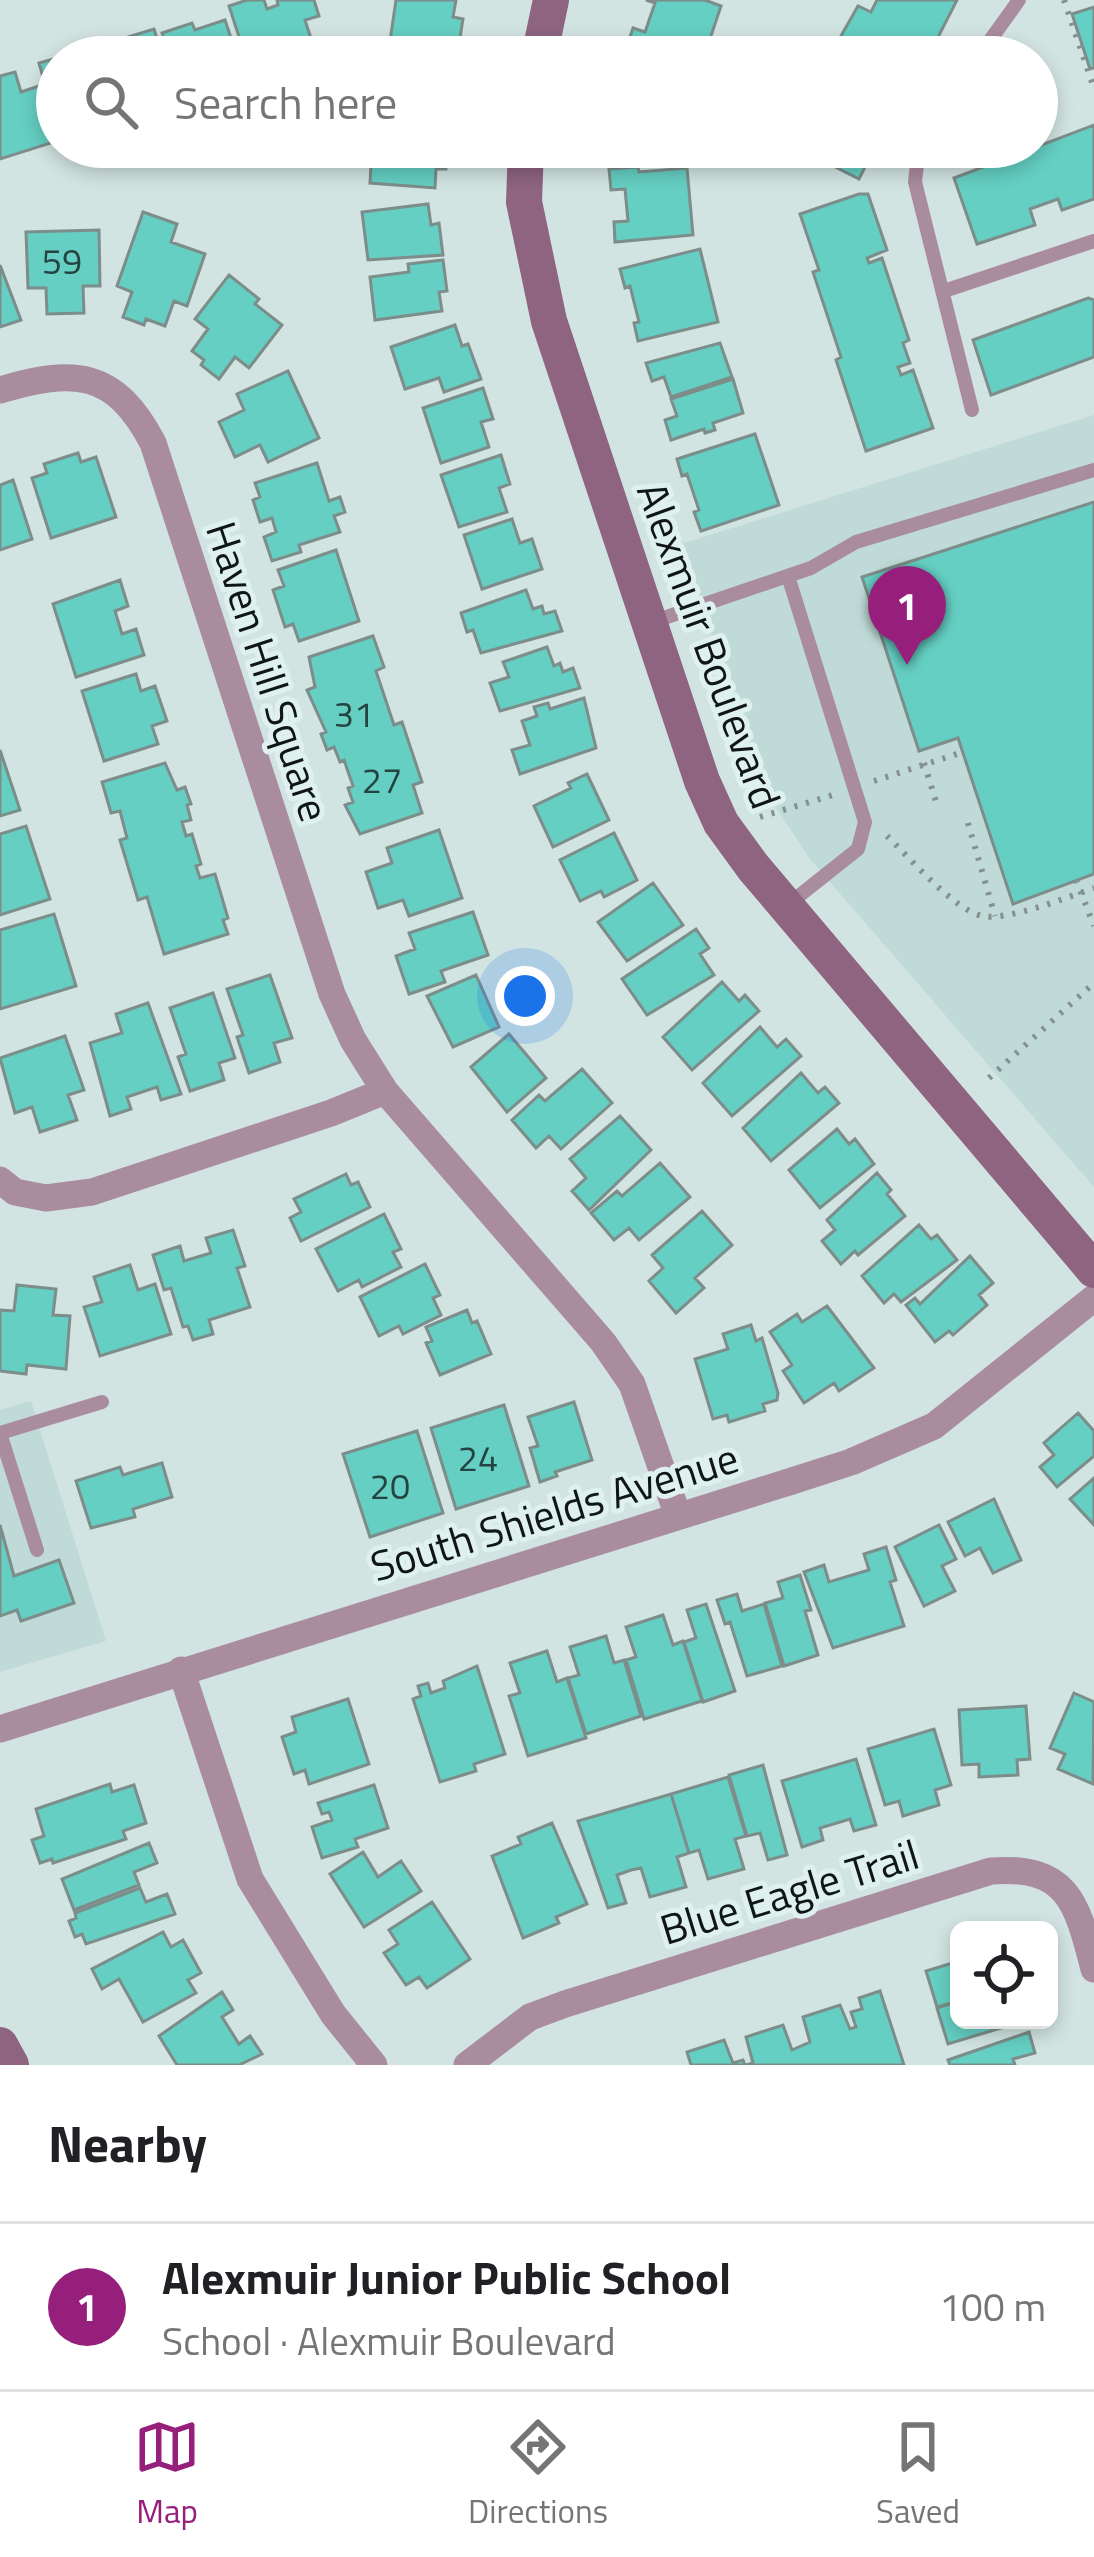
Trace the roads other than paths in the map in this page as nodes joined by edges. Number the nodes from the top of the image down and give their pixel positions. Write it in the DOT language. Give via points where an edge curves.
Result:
graph roads {
  1 [pos="550,0"];
  2 [pos="1019,0"];
  3 [pos="543,36"];
  4 [pos="993,36"];
  5 [pos="525,168"];
  6 [pos="917,168"];
  7 [pos="1094,241"];
  8 [pos="944,291"];
  9 [pos="0,390"];
  10 [pos="972,410"];
  11 [pos="1094,470"];
  12 [pos="788,576"];
  13 [pos="649,623"];
  14 [pos="785,907"];
  15 [pos="385,1091"];
  16 [pos="0,1180"];
  17 [pos="1094,1270"];
  18 [pos="1094,1298"];
  19 [pos="101,1402"];
  20 [pos="678,1516"];
  21 [pos="37,1550"];
  22 [pos="182,1670"];
  23 [pos="0,1729"];
  24 [pos="1094,1969"];
  25 [pos="0,2045"];
  26 [pos="11,2065"];
  27 [pos="374,2065"];
  28 [pos="466,2065"];
  1 -- 3 [label="street"];
  2 -- 4 [label="lane"];
  5 -- 13 [label="street, Alexmuir Boulevard" via="524,202 549,321"];
  6 -- 8 [label="lane"];
  7 -- 8 [label="lane"];
  8 -- 10 [label="lane"];
  9 -- 15 [label="street, Haven Hill Square" via="82,378 118,392 153,443 332,994"];
  11 -- 12 [label="lane" via="856,542"];
  12 -- 13 [label="lane"];
  12 -- 14 [label="lane" via="865,822 858,849"];
  13 -- 14 [label="street, Alexmuir Boulevard" via="721,824"];
  14 -- 17 [label="street, Alexmuir Boulevard"];
  15 -- 16 [label="street" via="92,1192 46,1198"];
  15 -- 20 [label="street, Haven Hill Square" via="632,1384"];
  18 -- 20 [label="street, South Shields Avenue" via="934,1426 851,1462"];
  19 -- 21 [label="lane" via="0,1433"];
  20 -- 22 [label="street, South Shields Avenue"];
  22 -- 23 [label="street, South Shields Avenue"];
  22 -- 27 [label="street" via="250,1879"];
  24 -- 28 [label="street, Blue Eagle Trail" via="1078,1909 1044,1874 991,1871 565,2004 530,2018"];
  25 -- 26 [label="street"];
}
